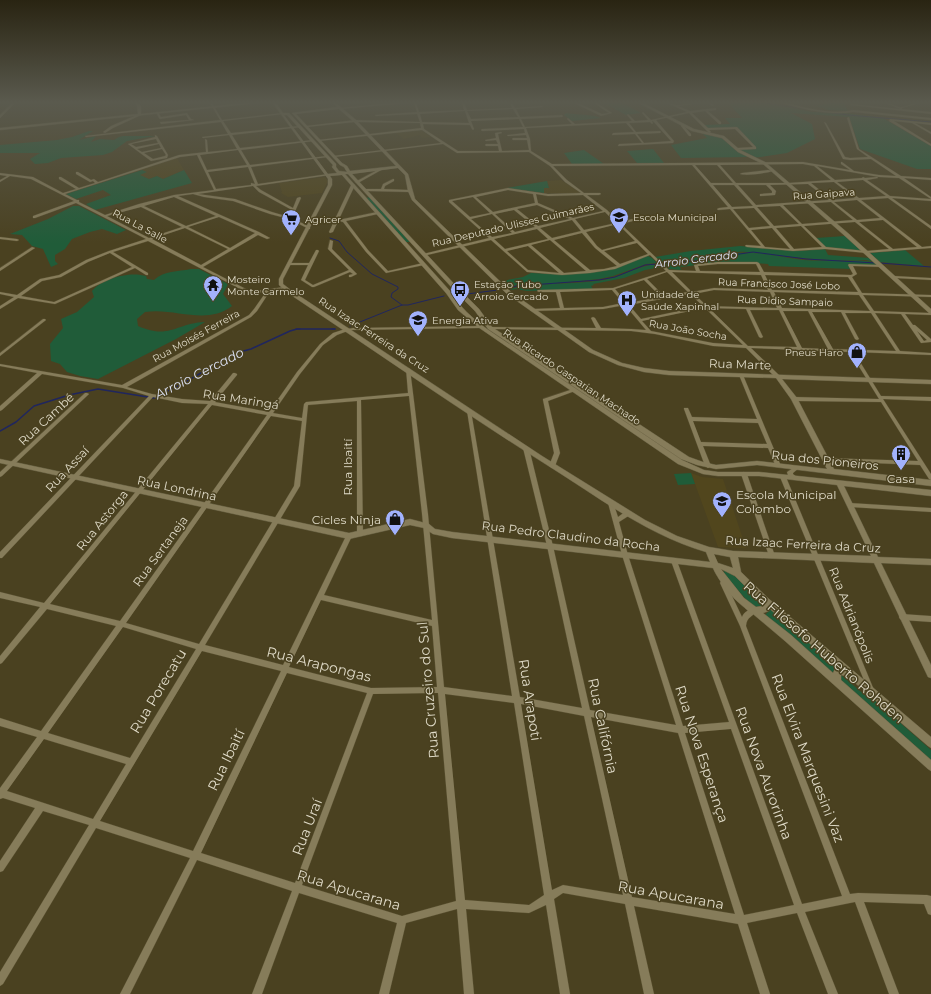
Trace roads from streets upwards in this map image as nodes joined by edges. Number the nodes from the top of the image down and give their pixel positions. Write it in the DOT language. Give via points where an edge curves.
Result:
graph roads {
  1 [pos="138,149"];
  2 [pos="157,149"];
  3 [pos="164,149"];
  4 [pos="207,149"];
  5 [pos="235,149"];
  6 [pos="238,149"];
  7 [pos="309,149"];
  8 [pos="320,149"];
  9 [pos="328,149"];
  10 [pos="389,149"];
  11 [pos="453,149"];
  12 [pos="736,149"];
  13 [pos="839,149"];
  14 [pos="859,149"];
  15 [pos="384,150"];
  16 [pos="530,151"];
  17 [pos="501,152"];
  18 [pos="142,153"];
  19 [pos="207,153"];
  20 [pos="198,154"];
  21 [pos="334,156"];
  22 [pos="327,157"];
  23 [pos="315,158"];
  24 [pos="870,158"];
  25 [pos="162,160"];
  26 [pos="717,163"];
  27 [pos="764,163"];
  28 [pos="842,163"];
  29 [pos="693,164"];
  30 [pos="551,165"];
  31 [pos="814,165"];
  32 [pos="249,166"];
  33 [pos="400,167"];
  34 [pos="382,169"];
  35 [pos="206,171"];
  36 [pos="772,171"];
  37 [pos="854,172"];
  38 [pos="77,173"];
  39 [pos="349,173"];
  40 [pos="0,174"];
  41 [pos="343,174"];
  42 [pos="742,174"];
  43 [pos="11,175"];
  44 [pos="328,175"];
  45 [pos="353,177"];
  46 [pos="890,177"];
  47 [pos="899,177"];
  48 [pos="60,178"];
  49 [pos="346,178"];
  50 [pos="865,179"];
  51 [pos="931,179"];
  52 [pos="393,180"];
  53 [pos="0,181"];
  54 [pos="834,181"];
  55 [pos="98,183"];
  56 [pos="810,183"];
  57 [pos="252,184"];
  58 [pos="257,184"];
  59 [pos="355,184"];
  60 [pos="712,184"];
  61 [pos="788,184"];
  62 [pos="737,185"];
  63 [pos="768,185"];
  64 [pos="79,189"];
  65 [pos="215,189"];
  66 [pos="365,190"];
  67 [pos="382,190"];
  68 [pos="410,191"];
  69 [pos="192,193"];
  70 [pos="534,193"];
  71 [pos="64,194"];
  72 [pos="599,194"];
  73 [pos="587,195"];
  74 [pos="761,195"];
  75 [pos="174,196"];
  76 [pos="473,196"];
  77 [pos="371,197"];
  78 [pos="890,197"];
  79 [pos="299,198"];
  80 [pos="364,198"];
  81 [pos="931,199"];
  82 [pos="860,200"];
  83 [pos="78,201"];
  84 [pos="832,202"];
  85 [pos="809,203"];
  86 [pos="537,204"];
  87 [pos="140,205"];
  88 [pos="782,205"];
  89 [pos="756,207"];
  90 [pos="731,208"];
  91 [pos="293,209"];
  92 [pos="515,209"];
  93 [pos="719,209"];
  94 [pos="606,211"];
  95 [pos="378,213"];
  96 [pos="493,214"];
  97 [pos="104,216"];
  98 [pos="219,216"];
  99 [pos="34,217"];
  100 [pos="290,218"];
  101 [pos="470,218"];
  102 [pos="574,219"];
  103 [pos="884,219"];
  104 [pos="343,220"];
  105 [pos="632,220"];
  106 [pos="856,221"];
  107 [pos="336,222"];
  108 [pos="617,223"];
  109 [pos="833,223"];
  110 [pos="802,225"];
  111 [pos="186,227"];
  112 [pos="773,227"];
  113 [pos="309,228"];
  114 [pos="538,228"];
  115 [pos="931,228"];
  116 [pos="748,229"];
  117 [pos="331,232"];
  118 [pos="583,232"];
  119 [pos="258,233"];
  120 [pos="514,233"];
  121 [pos="0,238"];
  122 [pos="268,238"];
  123 [pos="492,238"];
  124 [pos="148,239"];
  125 [pos="551,239"];
  126 [pos="17,240"];
  127 [pos="331,241"];
  128 [pos="637,242"];
  129 [pos="414,243"];
  130 [pos="406,244"];
  131 [pos="529,245"];
  132 [pos="462,246"];
  133 [pos="747,246"];
  134 [pos="764,247"];
  135 [pos="931,247"];
  136 [pos="33,248"];
  137 [pos="825,248"];
  138 [pos="921,248"];
  139 [pos="230,249"];
  140 [pos="505,250"];
  141 [pos="793,250"];
  142 [pos="892,250"];
  143 [pos="317,251"];
  144 [pos="601,251"];
  145 [pos="110,252"];
  146 [pos="866,252"];
  147 [pos="650,254"];
  148 [pos="424,255"];
  149 [pos="290,264"];
  150 [pos="311,264"];
  151 [pos="423,264"];
  152 [pos="879,264"];
  153 [pos="620,266"];
  154 [pos="135,267"];
  155 [pos="200,267"];
  156 [pos="0,270"];
  157 [pos="351,270"];
  158 [pos="668,271"];
  159 [pos="590,272"];
  160 [pos="698,272"];
  161 [pos="147,274"];
  162 [pos="562,274"];
  163 [pos="763,274"];
  164 [pos="350,276"];
  165 [pos="849,276"];
  166 [pos="895,278"];
  167 [pos="931,278"];
  168 [pos="645,279"];
  169 [pos="447,280"];
  170 [pos="438,281"];
  171 [pos="282,286"];
  172 [pos="613,289"];
  173 [pos="270,290"];
  174 [pos="539,291"];
  175 [pos="558,291"];
  176 [pos="771,291"];
  177 [pos="691,292"];
  178 [pos="0,293"];
  179 [pos="860,294"];
  180 [pos="17,296"];
  181 [pos="913,296"];
  182 [pos="931,296"];
  183 [pos="663,298"];
  184 [pos="625,304"];
  185 [pos="706,307"];
  186 [pos="0,308"];
  187 [pos="562,309"];
  188 [pos="748,309"];
  189 [pos="532,310"];
  190 [pos="780,310"];
  191 [pos="809,310"];
  192 [pos="842,312"];
  193 [pos="872,312"];
  194 [pos="902,313"];
  195 [pos="931,313"];
  196 [pos="593,318"];
  197 [pos="44,320"];
  198 [pos="640,320"];
  199 [pos="480,327"];
  200 [pos="490,328"];
  201 [pos="559,329"];
  202 [pos="599,329"];
  203 [pos="347,330"];
  204 [pos="648,331"];
  205 [pos="761,337"];
  206 [pos="857,338"];
  207 [pos="931,341"];
  208 [pos="746,347"];
  209 [pos="800,349"];
  210 [pos="831,350"];
  211 [pos="851,351"];
  212 [pos="899,353"];
  213 [pos="931,354"];
  214 [pos="0,355"];
  215 [pos="0,365"];
  216 [pos="408,370"];
  217 [pos="41,372"];
  218 [pos="235,374"];
  219 [pos="741,376"];
  220 [pos="778,377"];
  221 [pos="421,378"];
  222 [pos="869,380"];
  223 [pos="931,382"];
  224 [pos="410,384"];
  225 [pos="123,387"];
  226 [pos="573,390"];
  227 [pos="87,394"];
  228 [pos="411,394"];
  229 [pos="154,397"];
  230 [pos="795,398"];
  231 [pos="931,398"];
  232 [pos="881,399"];
  233 [pos="359,400"];
  234 [pos="211,403"];
  235 [pos="0,409"];
  236 [pos="686,409"];
  237 [pos="469,411"];
  238 [pos="270,414"];
  239 [pos="304,420"];
  240 [pos="690,420"];
  241 [pos="760,421"];
  242 [pos="699,444"];
  243 [pos="770,446"];
  244 [pos="526,448"];
  245 [pos="540,458"];
  246 [pos="825,460"];
  247 [pos="0,461"];
  248 [pos="12,463"];
  249 [pos="531,463"];
  250 [pos="922,463"];
  251 [pos="552,466"];
  252 [pos="708,466"];
  253 [pos="778,466"];
  254 [pos="796,468"];
  255 [pos="717,470"];
  256 [pos="832,472"];
  257 [pos="744,474"];
  258 [pos="0,475"];
  259 [pos="74,477"];
  260 [pos="783,477"];
  261 [pos="795,478"];
  262 [pos="931,478"];
  263 [pos="911,480"];
  264 [pos="839,483"];
  265 [pos="931,483"];
  266 [pos="886,488"];
  267 [pos="140,491"];
  268 [pos="931,493"];
  269 [pos="611,502"];
  270 [pos="206,505"];
  271 [pos="850,505"];
  272 [pos="931,510"];
  273 [pos="628,513"];
  274 [pos="275,520"];
  275 [pos="616,521"];
  276 [pos="426,526"];
  277 [pos="360,534"];
  278 [pos="349,536"];
  279 [pos="490,538"];
  280 [pos="550,546"];
  281 [pos="710,550"];
  282 [pos="733,554"];
  283 [pos="625,555"];
  284 [pos="0,556"];
  285 [pos="772,556"];
  286 [pos="816,557"];
  287 [pos="875,560"];
  288 [pos="674,561"];
  289 [pos="931,562"];
  290 [pos="717,569"];
  291 [pos="738,574"];
  292 [pos="0,595"];
  293 [pos="320,597"];
  294 [pos="766,601"];
  295 [pos="45,607"];
  296 [pos="753,611"];
  297 [pos="902,617"];
  298 [pos="931,619"];
  299 [pos="121,624"];
  300 [pos="435,624"];
  301 [pos="743,626"];
  302 [pos="199,647"];
  303 [pos="0,661"];
  304 [pos="285,669"];
  305 [pos="864,672"];
  306 [pos="850,674"];
  307 [pos="931,674"];
  308 [pos="837,682"];
  309 [pos="441,690"];
  310 [pos="371,691"];
  311 [pos="871,691"];
  312 [pos="517,700"];
  313 [pos="587,713"];
  314 [pos="0,722"];
  315 [pos="733,725"];
  316 [pos="681,730"];
  317 [pos="42,736"];
  318 [pos="931,743"];
  319 [pos="131,762"];
  320 [pos="931,766"];
  321 [pos="0,794"];
  322 [pos="41,806"];
  323 [pos="95,824"];
  324 [pos="195,856"];
  325 [pos="0,868"];
  326 [pos="297,888"];
  327 [pos="549,896"];
  328 [pos="858,897"];
  329 [pos="847,900"];
  330 [pos="929,900"];
  331 [pos="628,901"];
  332 [pos="461,904"];
  333 [pos="800,909"];
  334 [pos="931,911"];
  335 [pos="402,920"];
  336 [pos="742,920"];
  337 [pos="0,981"];
  338 [pos="125,994"];
  339 [pos="257,994"];
  340 [pos="384,994"];
  341 [pos="469,994"];
  342 [pos="565,994"];
  343 [pos="649,994"];
  344 [pos="765,994"];
  345 [pos="833,994"];
  346 [pos="894,994"];
  1 -- 18 [label="street"];
  2 -- 18 [label="street"];
  3 -- 25 [label="street" via="167,155"];
  4 -- 19 [label="street"];
  5 -- 19 [label="street"];
  6 -- 32 [label="street"];
  7 -- 23 [label="street"];
  8 -- 22 [label="street, Rua Ricardo Gasparian Machado"];
  9 -- 21 [label="street, Rua Ricardo Gasparian Machado"];
  10 -- 15 [label="street"];
  11 -- 17 [label="street" via="457,152"];
  12 -- 27 [label="street"];
  13 -- 24 [label="street" via="846,159"];
  14 -- 24 [label="street"];
  15 -- 21 [label="street"];
  15 -- 33 [label="street, Rua Marte"];
  16 -- 17 [label="street"];
  16 -- 30 [label="street"];
  18 -- 25 [label="street" via="152,160"];
  19 -- 20 [label="street"];
  20 -- 25 [label="street"];
  20 -- 35 [label="street"];
  21 -- 39 [label="street, Rua Ricardo Gasparian Machado"];
  22 -- 23 [label="street"];
  22 -- 41 [label="street, Rua Ricardo Gasparian Machado" via="338,172"];
  23 -- 32 [label="street"];
  23 -- 44 [label="street"];
  24 -- 47 [label="street"];
  25 -- 55 [label="street"];
  26 -- 27 [label="street"];
  26 -- 29 [label="street"];
  26 -- 62 [label="street"];
  27 -- 31 [label="street"];
  27 -- 36 [label="street"];
  28 -- 37 [label="street"];
  29 -- 30 [label="street"];
  29 -- 60 [label="street"];
  30 -- 73 [label="street" via="566,181"];
  31 -- 37 [label="street"];
  31 -- 54 [label="street"];
  32 -- 35 [label="street"];
  32 -- 58 [label="street"];
  33 -- 34 [label="street"];
  33 -- 68 [label="street, Rua Marte" via="407,175"];
  34 -- 39 [label="street"];
  34 -- 59 [label="street"];
  35 -- 65 [label="street"];
  36 -- 42 [label="street"];
  36 -- 61 [label="street"];
  37 -- 46 [label="street"];
  37 -- 50 [label="street"];
  38 -- 55 [label="street"];
  39 -- 41 [label="street"];
  39 -- 45 [label="street, Rua Ricardo Gasparian Machado"];
  40 -- 43 [label="street, Rua La Salle"];
  41 -- 44 [label="street"];
  41 -- 49 [label="street, Rua Ricardo Gasparian Machado"];
  43 -- 53 [label="street"];
  43 -- 71 [label="street, Rua La Salle" via="30,177"];
  44 -- 58 [label="street"];
  44 -- 113 [label="street" via="330,186"];
  45 -- 49 [label="street"];
  45 -- 59 [label="street, Rua Ricardo Gasparian Machado"];
  46 -- 47 [label="street"];
  46 -- 50 [label="street"];
  47 -- 51 [label="street"];
  47 -- 81 [label="street"];
  48 -- 64 [label="street"];
  49 -- 59 [label="street, Rua Ricardo Gasparian Machado"];
  50 -- 54 [label="street"];
  50 -- 78 [label="street"];
  52 -- 67 [label="street" via="384,185"];
  54 -- 56 [label="street"];
  54 -- 82 [label="street"];
  55 -- 64 [label="street"];
  56 -- 61 [label="street"];
  56 -- 84 [label="street"];
  57 -- 58 [label="street"];
  57 -- 65 [label="street"];
  57 -- 91 [label="street"];
  59 -- 66 [label="street, Rua Ricardo Gasparian Machado"];
  59 -- 80 [label="street, Rua Ricardo Gasparian Machado"];
  59 -- 107 [label="street"];
  60 -- 62 [label="street"];
  60 -- 90 [label="street"];
  61 -- 63 [label="street"];
  61 -- 85 [label="street"];
  62 -- 63 [label="street"];
  62 -- 89 [label="street"];
  63 -- 74 [label="street" via="774,194"];
  64 -- 71 [label="street"];
  65 -- 69 [label="street"];
  66 -- 67 [label="street"];
  66 -- 77 [label="street, Rua Ricardo Gasparian Machado"];
  67 -- 68 [label="street"];
  68 -- 132 [label="street, Rua Marte" via="413,199"];
  69 -- 75 [label="street"];
  69 -- 100 [label="street" via="234,200 271,214"];
  70 -- 73 [label="street"];
  70 -- 76 [label="street" via="508,189"];
  70 -- 86 [label="street"];
  71 -- 83 [label="street, Rua La Salle"];
  72 -- 73 [label="street"];
  73 -- 94 [label="street"];
  75 -- 87 [label="street"];
  75 -- 98 [label="street"];
  76 -- 96 [label="street"];
  76 -- 101 [label="street" via="450,201"];
  77 -- 80 [label="street"];
  77 -- 129 [label="street, Rua Ricardo Gasparian Machado"];
  78 -- 81 [label="street, Rua Gaipava"];
  78 -- 82 [label="street, Rua Gaipava"];
  78 -- 115 [label="street"];
  79 -- 91 [label="street"];
  80 -- 95 [label="street, Rua Ricardo Gasparian Machado"];
  82 -- 84 [label="street, Rua Gaipava"];
  82 -- 103 [label="street"];
  83 -- 97 [label="street, Rua La Salle"];
  83 -- 99 [label="street"];
  84 -- 85 [label="street, Rua Gaipava"];
  84 -- 106 [label="street"];
  85 -- 88 [label="street, Rua Gaipava"];
  85 -- 109 [label="street"];
  86 -- 92 [label="street"];
  86 -- 102 [label="street"];
  87 -- 97 [label="street"];
  87 -- 111 [label="street"];
  88 -- 89 [label="street, Rua Gaipava"];
  88 -- 110 [label="street"];
  89 -- 90 [label="street, Rua Gaipava"];
  89 -- 112 [label="street"];
  90 -- 93 [label="street, Rua Gaipava"];
  90 -- 116 [label="street"];
  91 -- 100 [label="street"];
  92 -- 96 [label="street"];
  92 -- 114 [label="street"];
  94 -- 102 [label="street, Rua Deputado Ulisses Guimarães"];
  94 -- 108 [label="street"];
  95 -- 104 [label="street"];
  95 -- 130 [label="street, Rua Ricardo Gasparian Machado"];
  96 -- 101 [label="street"];
  96 -- 120 [label="street"];
  97 -- 124 [label="street, Rua La Salle"];
  98 -- 111 [label="street"];
  98 -- 119 [label="street"];
  100 -- 113 [label="street"];
  101 -- 123 [label="street"];
  102 -- 114 [label="street, Rua Deputado Ulisses Guimarães"];
  102 -- 118 [label="street"];
  103 -- 106 [label="street"];
  103 -- 138 [label="street"];
  104 -- 107 [label="street"];
  104 -- 151 [label="street" via="387,272"];
  105 -- 108 [label="street"];
  106 -- 109 [label="street"];
  106 -- 142 [label="street"];
  107 -- 117 [label="street"];
  108 -- 118 [label="street"];
  108 -- 128 [label="street"];
  109 -- 110 [label="street"];
  109 -- 146 [label="street"];
  110 -- 112 [label="street"];
  110 -- 137 [label="street"];
  111 -- 124 [label="street"];
  111 -- 139 [label="street"];
  112 -- 116 [label="street"];
  112 -- 141 [label="street"];
  113 -- 149 [label="street"];
  114 -- 120 [label="street, Rua Deputado Ulisses Guimarães"];
  114 -- 125 [label="street"];
  116 -- 134 [label="street"];
  118 -- 125 [label="street"];
  118 -- 144 [label="street"];
  119 -- 122 [label="street"];
  119 -- 139 [label="street"];
  120 -- 123 [label="street, Rua Deputado Ulisses Guimarães"];
  121 -- 126 [label="street"];
  123 -- 132 [label="street, Rua Deputado Ulisses Guimarães"];
  123 -- 140 [label="street"];
  124 -- 145 [label="street"];
  124 -- 155 [label="street, Rua La Salle"];
  125 -- 131 [label="street"];
  125 -- 159 [label="street"];
  127 -- 157 [label="street" via="330,249"];
  128 -- 144 [label="street"];
  128 -- 147 [label="street"];
  129 -- 130 [label="street"];
  129 -- 148 [label="street, Rua Ricardo Gasparian Machado"];
  130 -- 151 [label="street, Rua Ricardo Gasparian Machado"];
  131 -- 140 [label="street"];
  131 -- 162 [label="street"];
  132 -- 148 [label="street, Rua Deputado Ulisses Guimarães"];
  132 -- 189 [label="street, Rua Marte" via="509,293"];
  133 -- 134 [label="street"];
  134 -- 141 [label="street"];
  135 -- 138 [label="street"];
  136 -- 156 [label="street"];
  137 -- 141 [label="street"];
  137 -- 146 [label="street"];
  138 -- 142 [label="street"];
  139 -- 155 [label="street"];
  140 -- 162 [label="street" via="527,271"];
  142 -- 146 [label="street"];
  143 -- 150 [label="street"];
  144 -- 153 [label="street"];
  145 -- 154 [label="street"];
  145 -- 180 [label="street" via="60,276 45,278"];
  146 -- 152 [label="street"];
  147 -- 153 [label="street"];
  147 -- 158 [label="street"];
  148 -- 169 [label="street, Rua Ricardo Gasparian Machado"];
  149 -- 150 [label="street"];
  149 -- 171 [label="street"];
  150 -- 157 [label="street" via="303,280 313,286"];
  151 -- 170 [label="street, Rua Ricardo Gasparian Machado"];
  152 -- 165 [label="street" via="850,266 855,274"];
  152 -- 166 [label="street"];
  153 -- 159 [label="street"];
  154 -- 161 [label="street"];
  154 -- 180 [label="street" via="54,303"];
  155 -- 173 [label="street, Rua La Salle" via="245,290"];
  157 -- 164 [label="street" via="355,274"];
  158 -- 160 [label="street"];
  158 -- 168 [label="street"];
  158 -- 177 [label="street"];
  159 -- 162 [label="street"];
  160 -- 163 [label="street"];
  160 -- 163 [label="street" via="696,265 757,263"];
  163 -- 165 [label="street"];
  163 -- 176 [label="street"];
  165 -- 179 [label="street"];
  166 -- 167 [label="street"];
  166 -- 181 [label="street"];
  168 -- 172 [label="street"];
  168 -- 183 [label="street"];
  169 -- 170 [label="street"];
  169 -- 200 [label="street, Rua Ricardo Gasparian Machado" via="477,310"];
  170 -- 199 [label="street, Rua Ricardo Gasparian Machado" via="464,314"];
  171 -- 173 [label="street, Rua La Salle"];
  171 -- 203 [label="street, Rua Izaac Ferreira da Cruz"];
  172 -- 175 [label="street"];
  172 -- 184 [label="street"];
  173 -- 225 [label="street, Rua Moisés Ferreira" via="250,316"];
  174 -- 175 [label="street"];
  175 -- 187 [label="street"];
  176 -- 177 [label="street, Rua Francisco José Lobo"];
  176 -- 179 [label="street, Rua Francisco José Lobo"];
  176 -- 190 [label="street"];
  177 -- 183 [label="street, Rua Francisco José Lobo"];
  177 -- 185 [label="street"];
  178 -- 180 [label="street"];
  179 -- 181 [label="street, Rua Francisco José Lobo"];
  179 -- 193 [label="street"];
  180 -- 186 [label="street"];
  181 -- 182 [label="street, Rua Francisco José Lobo"];
  181 -- 195 [label="street"];
  183 -- 184 [label="street, Rua Francisco José Lobo"];
  184 -- 187 [label="street, Rua Francisco José Lobo"];
  184 -- 198 [label="street"];
  185 -- 188 [label="street, Rua Didio Sampaio"];
  185 -- 198 [label="street, Rua Didio Sampaio"];
  185 -- 208 [label="street"];
  187 -- 189 [label="street, Rua Francisco José Lobo"];
  188 -- 190 [label="street, Rua Didio Sampaio"];
  188 -- 205 [label="street"];
  189 -- 201 [label="street, Rua Marte"];
  190 -- 191 [label="street, Rua Didio Sampaio"];
  190 -- 209 [label="street"];
  191 -- 192 [label="street, Rua Didio Sampaio"];
  191 -- 210 [label="street"];
  192 -- 193 [label="street, Rua Didio Sampaio"];
  192 -- 206 [label="street"];
  193 -- 194 [label="street, Rua Didio Sampaio"];
  193 -- 212 [label="street"];
  194 -- 195 [label="street, Rua Didio Sampaio"];
  194 -- 207 [label="street" via="923,342"];
  196 -- 202 [label="street"];
  197 -- 214 [label="street"];
  198 -- 204 [label="street"];
  199 -- 203 [label="street"];
  199 -- 226 [label="street, Rua Ricardo Gasparian Machado"];
  200 -- 201 [label="street, Rua João Socha"];
  200 -- 252 [label="street, Rua Ricardo Gasparian Machado" via="683,458"];
  201 -- 202 [label="street, Rua João Socha"];
  201 -- 219 [label="street, Rua Marte" via="591,351 620,364 669,373"];
  202 -- 204 [label="street, Rua João Socha"];
  203 -- 216 [label="street, Rua Izaac Ferreira da Cruz"];
  203 -- 238 [label="street, Rua Sertaneja" via="330,338 317,351"];
  204 -- 208 [label="street, Rua João Socha" via="712,345"];
  208 -- 209 [label="street, Rua João Socha"];
  208 -- 220 [label="street"];
  209 -- 210 [label="street, Rua João Socha"];
  210 -- 211 [label="street, Rua João Socha"];
  211 -- 212 [label="street, Rua João Socha"];
  211 -- 222 [label="street"];
  212 -- 213 [label="street, Rua João Socha"];
  215 -- 217 [label="street, Rua Maringá"];
  216 -- 221 [label="street, Rua Izaac Ferreira da Cruz"];
  216 -- 224 [label="street, Rua Cruzeiro do Sul"];
  217 -- 225 [label="street, Rua Maringá"];
  217 -- 235 [label="street"];
  218 -- 234 [label="street, Rua Astorga"];
  219 -- 220 [label="street, Rua Marte"];
  219 -- 241 [label="street"];
  220 -- 222 [label="street, Rua Marte"];
  220 -- 230 [label="street"];
  221 -- 224 [label="street"];
  221 -- 237 [label="street, Rua Izaac Ferreira da Cruz"];
  222 -- 223 [label="street, Rua Marte"];
  222 -- 232 [label="street"];
  224 -- 228 [label="street, Rua Cruzeiro do Sul"];
  225 -- 229 [label="street, Rua Maringá"];
  226 -- 251 [label="street" via="545,400 557,452"];
  226 -- 255 [label="street, Rua Ricardo Gasparian Machado" via="680,462 703,472"];
  227 -- 248 [label="street, Rua Cambé"];
  228 -- 233 [label="street"];
  228 -- 276 [label="street, Rua Cruzeiro do Sul"];
  229 -- 234 [label="street, Rua Maringá"];
  229 -- 259 [label="street, Rua Assaí"];
  230 -- 232 [label="street"];
  230 -- 246 [label="street"];
  231 -- 232 [label="street"];
  232 -- 250 [label="street"];
  233 -- 239 [label="street, Rua Porecatu" via="306,404"];
  233 -- 277 [label="street, Rua Ibaití"];
  234 -- 238 [label="street, Rua Maringá"];
  234 -- 267 [label="street, Rua Astorga"];
  236 -- 240 [label="street"];
  237 -- 244 [label="street, Rua Izaac Ferreira da Cruz"];
  237 -- 279 [label="street, Rua Arapoti"];
  238 -- 239 [label="street, Rua Maringá"];
  238 -- 270 [label="street, Rua Sertaneja"];
  239 -- 274 [label="street, Rua Porecatu" via="297,486"];
  240 -- 241 [label="street"];
  240 -- 242 [label="street"];
  241 -- 243 [label="street"];
  242 -- 243 [label="street"];
  242 -- 252 [label="street"];
  243 -- 253 [label="street"];
  244 -- 245 [label="street, Rua Izaac Ferreira da Cruz"];
  244 -- 249 [label="street, Rua Califórnia"];
  245 -- 249 [label="street"];
  245 -- 251 [label="street, Rua Izaac Ferreira da Cruz"];
  246 -- 250 [label="street"];
  246 -- 256 [label="street"];
  247 -- 248 [label="street, Rua Londrina"];
  248 -- 258 [label="street, Rua Cambé"];
  248 -- 259 [label="street, Rua Londrina"];
  249 -- 280 [label="street, Rua Califórnia"];
  250 -- 262 [label="street"];
  251 -- 269 [label="street, Rua Izaac Ferreira da Cruz"];
  252 -- 255 [label="street, Rua Ricardo Gasparian Machado"];
  253 -- 254 [label="street, Rua dos Pioneiros"];
  253 -- 255 [label="street, Rua dos Pioneiros" via="742,463"];
  254 -- 256 [label="street, Rua dos Pioneiros"];
  254 -- 261 [label="street" via="790,472"];
  255 -- 257 [label="street, Rua dos Pioneiros"];
  256 -- 263 [label="street, Rua dos Pioneiros"];
  257 -- 260 [label="street, Rua dos Pioneiros"];
  257 -- 285 [label="street"];
  259 -- 267 [label="street, Rua Londrina"];
  259 -- 284 [label="street, Rua Assaí"];
  260 -- 261 [label="street, Rua dos Pioneiros"];
  260 -- 286 [label="street, Rua Adrianópolis"];
  261 -- 264 [label="street, Rua dos Pioneiros"];
  263 -- 265 [label="street, Rua dos Pioneiros"];
  263 -- 266 [label="street" via="912,488"];
  264 -- 266 [label="street, Rua dos Pioneiros"];
  264 -- 271 [label="street"];
  266 -- 268 [label="street, Rua dos Pioneiros"];
  267 -- 270 [label="street, Rua Londrina"];
  267 -- 295 [label="street, Rua Astorga"];
  269 -- 273 [label="street, Rua Izaac Ferreira da Cruz"];
  269 -- 275 [label="street, Rua Nova Esperança"];
  270 -- 274 [label="street, Rua Londrina"];
  270 -- 299 [label="street, Rua Sertaneja"];
  271 -- 272 [label="street"];
  271 -- 287 [label="street"];
  273 -- 275 [label="street"];
  273 -- 281 [label="street, Rua Izaac Ferreira da Cruz" via="674,538"];
  274 -- 278 [label="street, Rua Londrina"];
  274 -- 302 [label="street, Rua Porecatu"];
  275 -- 283 [label="street, Rua Nova Esperança"];
  276 -- 277 [label="street, Rua Pedro Claudino da Rocha" via="410,522"];
  276 -- 279 [label="street, Rua Pedro Claudino da Rocha" via="433,531 452,535"];
  276 -- 300 [label="street, Rua Cruzeiro do Sul"];
  277 -- 278 [label="street, Rua Pedro Claudino da Rocha"];
  278 -- 293 [label="street, Rua Ibaití"];
  279 -- 280 [label="street, Rua Pedro Claudino da Rocha"];
  279 -- 312 [label="street, Rua Arapoti"];
  280 -- 283 [label="street, Rua Pedro Claudino da Rocha"];
  280 -- 313 [label="street, Rua Califórnia"];
  281 -- 282 [label="street, Rua Izaac Ferreira da Cruz"];
  281 -- 290 [label="street, Rua Filósofo Huberto Rohden"];
  282 -- 285 [label="street, Rua Izaac Ferreira da Cruz"];
  282 -- 291 [label="street, Rua Filósofo Huberto Rohden"];
  283 -- 288 [label="street, Rua Pedro Claudino da Rocha"];
  283 -- 316 [label="street, Rua Nova Esperança"];
  285 -- 286 [label="street, Rua Izaac Ferreira da Cruz"];
  286 -- 287 [label="street, Rua Izaac Ferreira da Cruz"];
  286 -- 305 [label="street, Rua Adrianópolis"];
  287 -- 289 [label="street, Rua Izaac Ferreira da Cruz"];
  287 -- 297 [label="street"];
  288 -- 290 [label="street, Rua Pedro Claudino da Rocha"];
  288 -- 315 [label="street, Rua Nova Aurorinha"];
  290 -- 291 [label="street, Rua Pedro Claudino da Rocha" via="727,568"];
  290 -- 296 [label="street, Rua Filósofo Huberto Rohden" via="738,597"];
  290 -- 301 [label="street, Rua Elvira Marquesini Vaz"];
  291 -- 294 [label="street, Rua Filósofo Huberto Rohden"];
  292 -- 295 [label="street, Rua Arapongas"];
  293 -- 300 [label="street"];
  293 -- 304 [label="street, Rua Ibaití"];
  294 -- 296 [label="street" via="766,609"];
  294 -- 306 [label="street, Rua Filósofo Huberto Rohden"];
  295 -- 299 [label="street, Rua Arapongas"];
  295 -- 303 [label="street, Rua Astorga"];
  296 -- 301 [label="street" via="743,619"];
  296 -- 308 [label="street, Rua Filósofo Huberto Rohden"];
  297 -- 298 [label="street"];
  297 -- 307 [label="street"];
  299 -- 302 [label="street, Rua Arapongas"];
  299 -- 317 [label="street, Rua Sertaneja"];
  300 -- 309 [label="street, Rua Cruzeiro do Sul"];
  301 -- 329 [label="street, Rua Elvira Marquesini Vaz"];
  302 -- 304 [label="street, Rua Arapongas"];
  302 -- 319 [label="street, Rua Porecatu"];
  304 -- 310 [label="street, Rua Arapongas"];
  304 -- 324 [label="street, Rua Ibaití"];
  305 -- 306 [label="street, Rua Adrianópolis" via="860,675"];
  305 -- 311 [label="street, Rua Adrianópolis"];
  306 -- 308 [label="street" via="838,672"];
  306 -- 311 [label="street, Rua Filósofo Huberto Rohden"];
  308 -- 320 [label="street, Rua Filósofo Huberto Rohden"];
  309 -- 310 [label="street, Rua Arapongas"];
  309 -- 312 [label="street, Rua Arapongas"];
  309 -- 332 [label="street, Rua Cruzeiro do Sul"];
  310 -- 326 [label="street, Rua Uraí"];
  311 -- 318 [label="street, Rua Filósofo Huberto Rohden"];
  312 -- 313 [label="street, Rua Arapongas"];
  312 -- 327 [label="street, Rua Arapoti"];
  313 -- 316 [label="street, Rua Arapongas"];
  313 -- 331 [label="street, Rua Califórnia"];
  314 -- 317 [label="street"];
  315 -- 316 [label="street, Rua Arapongas"];
  315 -- 333 [label="street, Rua Nova Aurorinha"];
  316 -- 336 [label="street, Rua Nova Esperança"];
  317 -- 319 [label="street"];
  317 -- 321 [label="street, Rua Sertaneja"];
  319 -- 323 [label="street, Rua Porecatu"];
  321 -- 322 [label="street, Rua Apucarana"];
  322 -- 323 [label="street, Rua Apucarana"];
  322 -- 325 [label="street"];
  323 -- 324 [label="street, Rua Apucarana"];
  323 -- 337 [label="street, Rua Porecatu"];
  324 -- 326 [label="street, Rua Apucarana"];
  324 -- 338 [label="street, Rua Ibaití"];
  326 -- 335 [label="street, Rua Apucarana"];
  326 -- 339 [label="street, Rua Uraí"];
  327 -- 331 [label="street, Rua Apucarana" via="563,890 573,890"];
  327 -- 332 [label="street, Rua Apucarana" via="539,905 529,909"];
  327 -- 342 [label="street, Rua Arapoti"];
  328 -- 329 [label="street, Rua Apucarana"];
  328 -- 330 [label="street, Rua Apucarana"];
  328 -- 346 [label="street"];
  329 -- 333 [label="street, Rua Apucarana"];
  330 -- 334 [label="street"];
  331 -- 336 [label="street, Rua Apucarana"];
  331 -- 343 [label="street, Rua Califórnia"];
  332 -- 335 [label="street, Rua Apucarana"];
  332 -- 341 [label="street, Rua Cruzeiro do Sul"];
  333 -- 336 [label="street, Rua Apucarana"];
  333 -- 345 [label="street, Rua Nova Aurorinha"];
  335 -- 340 [label="street"];
  336 -- 344 [label="street, Rua Nova Esperança"];
}
